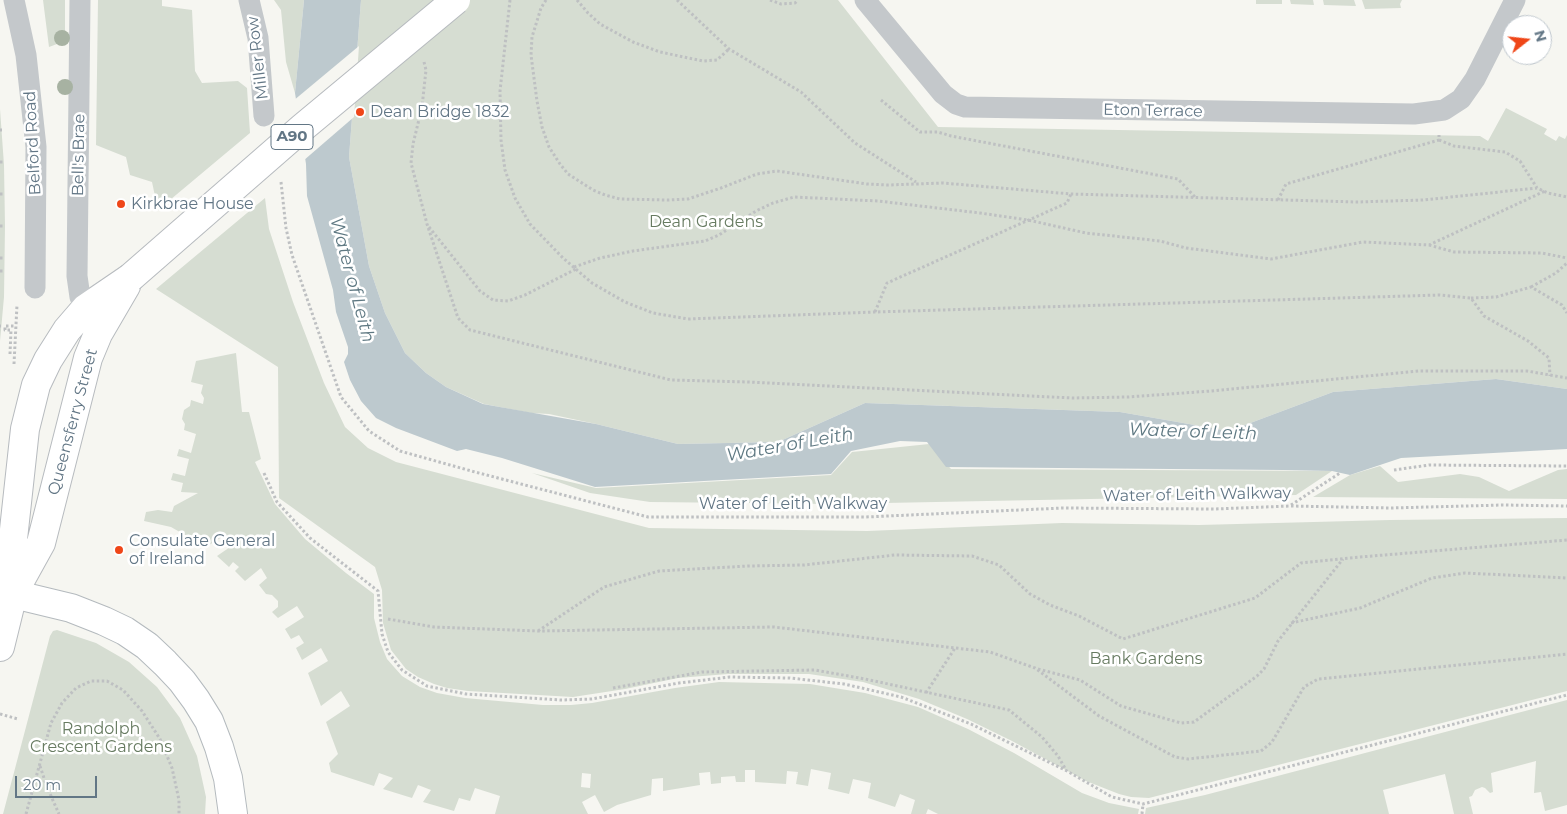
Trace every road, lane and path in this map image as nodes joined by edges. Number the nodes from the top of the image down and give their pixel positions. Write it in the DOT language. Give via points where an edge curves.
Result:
graph roads {
  1 [pos="14,0"];
  2 [pos="80,0"];
  3 [pos="249,0"];
  4 [pos="456,0"];
  5 [pos="510,0"];
  6 [pos="546,0"];
  7 [pos="577,0"];
  8 [pos="677,0"];
  9 [pos="770,0"];
  10 [pos="798,0"];
  11 [pos="865,0"];
  12 [pos="1515,0"];
  13 [pos="729,49"];
  14 [pos="423,59"];
  15 [pos="881,100"];
  16 [pos="264,116"];
  17 [pos="949,127"];
  18 [pos="951,136"];
  19 [pos="280,176"];
  20 [pos="917,183"];
  21 [pos="1537,188"];
  22 [pos="1545,191"];
  23 [pos="0,194"];
  24 [pos="5,194"];
  25 [pos="1072,194"];
  26 [pos="1567,197"];
  27 [pos="1196,198"];
  28 [pos="1278,200"];
  29 [pos="1028,220"];
  30 [pos="427,224"];
  31 [pos="0,226"];
  32 [pos="5,226"];
  33 [pos="1429,245"];
  34 [pos="1567,258"];
  35 [pos="1567,263"];
  36 [pos="575,268"];
  37 [pos="130,278"];
  38 [pos="1531,287"];
  39 [pos="35,288"];
  40 [pos="1472,298"];
  41 [pos="86,308"];
  42 [pos="875,312"];
  43 [pos="1567,313"];
  44 [pos="16,326"];
  45 [pos="10,354"];
  46 [pos="1550,376"];
  47 [pos="1567,378"];
  48 [pos="1567,466"];
  49 [pos="1394,470"];
  50 [pos="264,473"];
  51 [pos="1340,473"];
  52 [pos="1290,506"];
  53 [pos="1567,506"];
  54 [pos="1567,540"];
  55 [pos="1344,558"];
  56 [pos="1567,578"];
  57 [pos="13,594"];
  58 [pos="388,619"];
  59 [pos="1291,623"];
  60 [pos="538,631"];
  61 [pos="0,647"];
  62 [pos="955,648"];
  63 [pos="1567,654"];
  64 [pos="1035,668"];
  65 [pos="613,688"];
  66 [pos="926,693"];
  67 [pos="1567,695"];
  68 [pos="0,714"];
  69 [pos="18,719"];
  70 [pos="39,764"];
  71 [pos="1067,771"];
  72 [pos="1143,804"];
  73 [pos="26,814"];
  74 [pos="59,814"];
  75 [pos="179,814"];
  76 [pos="233,814"];
  77 [pos="1142,814"];
  1 -- 39 [label="street, Belford Road" via="26,54 36,147"];
  2 -- 41 [label="street, Bell's Brae" via="77,276 78,290"];
  3 -- 16 [label="street, Miller Row" via="258,38"];
  4 -- 37 [label="main road, A90, bridge" via="302,128"];
  5 -- 36 [label="path" via="500,91 500,140 505,170 515,198 530,224"];
  6 -- 20 [label="path" via="532,37 531,55 542,127 549,147 568,174 594,190 620,198 688,199 777,170 867,184"];
  7 -- 13 [label="path" via="600,24 660,52 703,61 718,60"];
  8 -- 13 [label="path"];
  9 -- 10 [label="path" via="781,4"];
  11 -- 12 [label="street, Eton Terrace" via="943,94 965,107 1424,114 1453,106 1468,90"];
  13 -- 20 [label="path" via="801,92 855,142"];
  14 -- 30 [label="path" via="426,70 422,107 411,163"];
  15 -- 18 [label="path" via="920,132"];
  17 -- 18 [label="path"];
  18 -- 27 [label="path" via="1178,179"];
  19 -- 52 [label="path, Water of Leith Walkway" via="292,255 341,397 369,431 400,451 648,517 866,517 1063,508"];
  20 -- 25 [label="path"];
  21 -- 22 [label="path"];
  21 -- 28 [label="path" via="1423,200"];
  21 -- 28 [label="path" via="1520,160 1505,152 1454,146 1439,138 1286,184"];
  22 -- 26 [label="path"];
  22 -- 33 [label="path"];
  23 -- 24 [label="path"];
  25 -- 27 [label="path"];
  25 -- 29 [label="path" via="1067,202"];
  27 -- 28 [label="path"];
  29 -- 33 [label="path" via="1086,233 1271,259 1363,242"];
  29 -- 36 [label="path" via="878,201 794,197 756,211 705,241 633,251 600,258"];
  29 -- 42 [label="path" via="887,282"];
  30 -- 36 [label="path" via="480,291 493,300 508,301 525,295"];
  30 -- 46 [label="path" via="458,318 470,330 671,380 1072,398 1211,391 1419,371 1526,371"];
  31 -- 32 [label="path"];
  33 -- 34 [label="path" via="1454,252 1542,253"];
  35 -- 38 [label="path"];
  36 -- 42 [label="path" via="592,283 626,302 653,313 688,319"];
  37 -- 41 [label="main road, Queensferry Street / A90"];
  37 -- 57 [label="main road, Queensferry Street / A90" via="88,358 41,543"];
  38 -- 40 [label="path" via="1496,297"];
  38 -- 43 [label="path" via="1562,305"];
  40 -- 42 [label="path" via="1412,295"];
  40 -- 46 [label="path" via="1484,316 1528,341 1549,358"];
  41 -- 57 [label="main road, Queensferry Street / A90" via="67,330 36,385 25,429 13,540"];
  44 -- 45 [label="path" via="5,326 4,330 11,330"];
  46 -- 47 [label="path"];
  48 -- 49 [label="path" via="1429,465"];
  50 -- 71 [label="path" via="277,502 310,538 378,591 382,634 388,652 402,670 427,686 466,694 561,700 592,699 730,677 790,678 844,684 902,697 971,724"];
  51 -- 52 [label="path"];
  52 -- 53 [label="path, Water of Leith Walkway"];
  54 -- 55 [label="path"];
  55 -- 59 [label="path"];
  55 -- 60 [label="path" via="1301,563 1255,598 1122,639 1030,594 1000,565 972,556 895,555 804,565 659,571 604,587"];
  56 -- 59 [label="path" via="1465,573 1440,576 1360,608"];
  57 -- 61 [label="main road, Queensferry Street / A90"];
  57 -- 76 [label="main road" via="104,620 147,646 165,663 182,681 209,721 228,778"];
  58 -- 60 [label="path" via="434,627"];
  59 -- 64 [label="path" via="1264,669 1194,722 1182,723 1121,706 1080,680"];
  60 -- 62 [label="path" via="774,627"];
  62 -- 64 [label="path" via="990,652"];
  62 -- 66 [label="path"];
  63 -- 64 [label="path" via="1318,680 1304,687 1272,742 1261,751 1188,759 1175,757 1099,716"];
  65 -- 66 [label="path" via="702,672 815,670"];
  66 -- 71 [label="path" via="1009,710 1042,737"];
  67 -- 72 [label="path"];
  68 -- 69 [label="path"];
  70 -- 73 [label="path"];
  70 -- 74 [label="path"];
  70 -- 75 [label="path" via="51,723 62,703 76,688 91,681 108,681 123,690 142,711 160,739 172,768"];
  71 -- 72 [label="path" via="1112,797"];
  72 -- 77 [label="path"];
}
